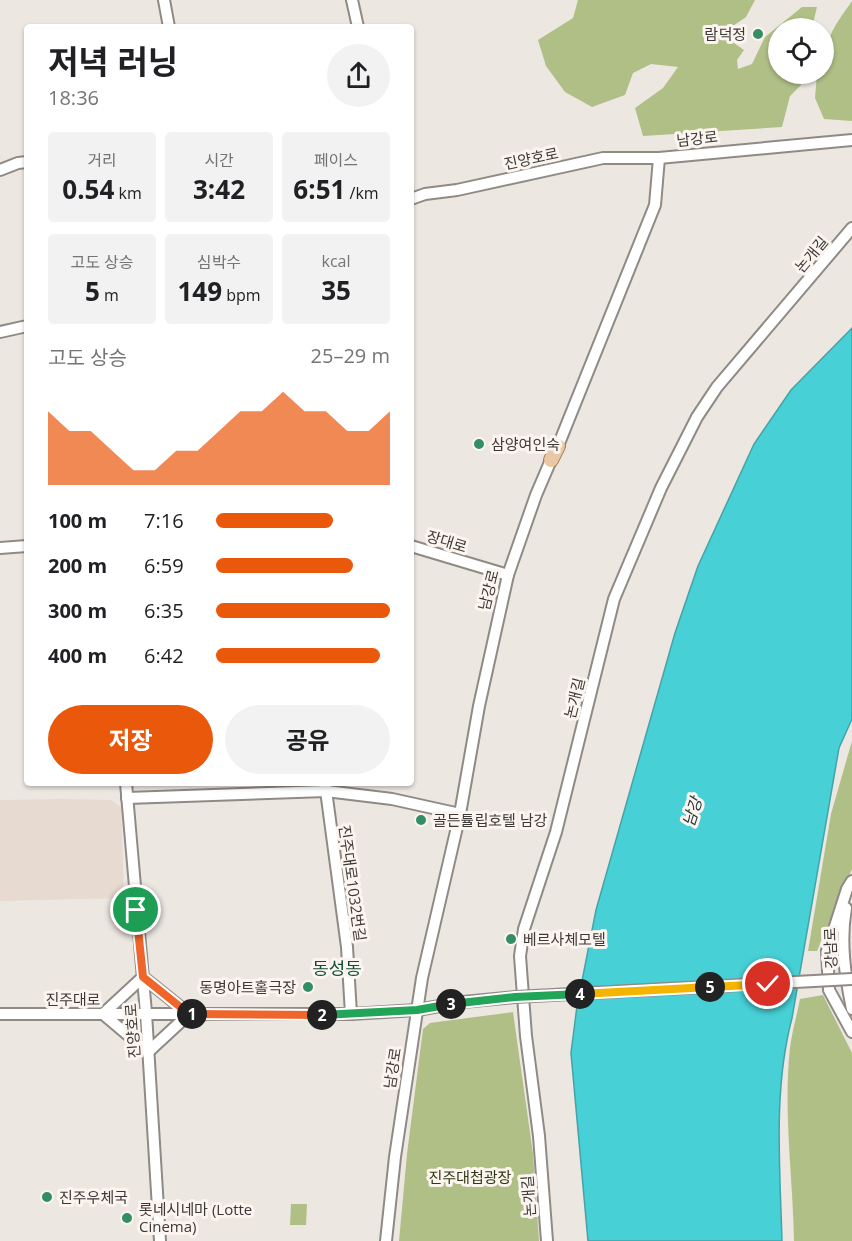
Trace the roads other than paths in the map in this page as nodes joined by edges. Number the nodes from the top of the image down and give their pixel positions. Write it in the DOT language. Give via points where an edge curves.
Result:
graph roads {
  1 [pos="164,0"];
  2 [pos="352,0"];
  3 [pos="168,24"];
  4 [pos="357,24"];
  5 [pos="852,140"];
  6 [pos="660,158"];
  7 [pos="24,162"];
  8 [pos="0,170"];
  9 [pos="414,198"];
  10 [pos="852,228"];
  11 [pos="24,327"];
  12 [pos="0,332"];
  13 [pos="558,446"];
  14 [pos="551,460"];
  15 [pos="24,546"];
  16 [pos="414,547"];
  17 [pos="0,548"];
  18 [pos="508,575"];
  19 [pos="126,786"];
  20 [pos="325,787"];
  21 [pos="127,798"];
  22 [pos="460,814"];
  23 [pos="852,881"];
  24 [pos="852,887"];
  25 [pos="143,977"];
  26 [pos="852,979"];
  27 [pos="852,1008"];
  28 [pos="417,1010"];
  29 [pos="146,1013"];
  30 [pos="0,1014"];
  31 [pos="103,1014"];
  32 [pos="189,1014"];
  33 [pos="351,1014"];
  34 [pos="852,1032"];
  35 [pos="148,1052"];
  36 [pos="160,1241"];
  37 [pos="386,1241"];
  38 [pos="547,1241"];
  1 -- 3 [label="street"];
  2 -- 4 [label="street"];
  5 -- 6 [label="street, 남강로"];
  6 -- 9 [label="street, 진양호로" via="603,158"];
  6 -- 13 [label="street, 남강로" via="654,205"];
  7 -- 8 [label="street"];
  10 -- 38 [label="street, 논개길" via="717,387 697,417 661,488 614,599 556,832 524,929 520,956"];
  11 -- 12 [label="street"];
  13 -- 14 [label="main road, 남강로"];
  14 -- 18 [label="street, 남강로"];
  15 -- 17 [label="street"];
  16 -- 18 [label="street, 장대로"];
  18 -- 22 [label="street, 남강로"];
  19 -- 21 [label="street, 진양호로"];
  20 -- 21 [label="street"];
  20 -- 22 [label="street"];
  20 -- 33 [label="street, 진주대로1032번길" via="347,947"];
  21 -- 25 [label="street, 진양호로"];
  22 -- 28 [label="street, 남강로"];
  23 -- 34 [label="street" via="827,951 829,990"];
  24 -- 27 [label="street, 강남로" via="843,925 843,954"];
  25 -- 29 [label="street, 진양호로"];
  25 -- 31 [label="street"];
  25 -- 32 [label="street"];
  26 -- 28 [label="street, 진주대로, bridge" via="515,997"];
  28 -- 33 [label="street, 진주대로"];
  28 -- 37 [label="street, 남강로"];
  29 -- 31 [label="street, 진주대로"];
  29 -- 32 [label="street, 진주대로"];
  29 -- 35 [label="street, 진양호로"];
  30 -- 31 [label="street, 진주대로"];
  31 -- 35 [label="street"];
  32 -- 33 [label="street, 진주대로"];
  32 -- 35 [label="street"];
  35 -- 36 [label="street, 진양호로"];
}
